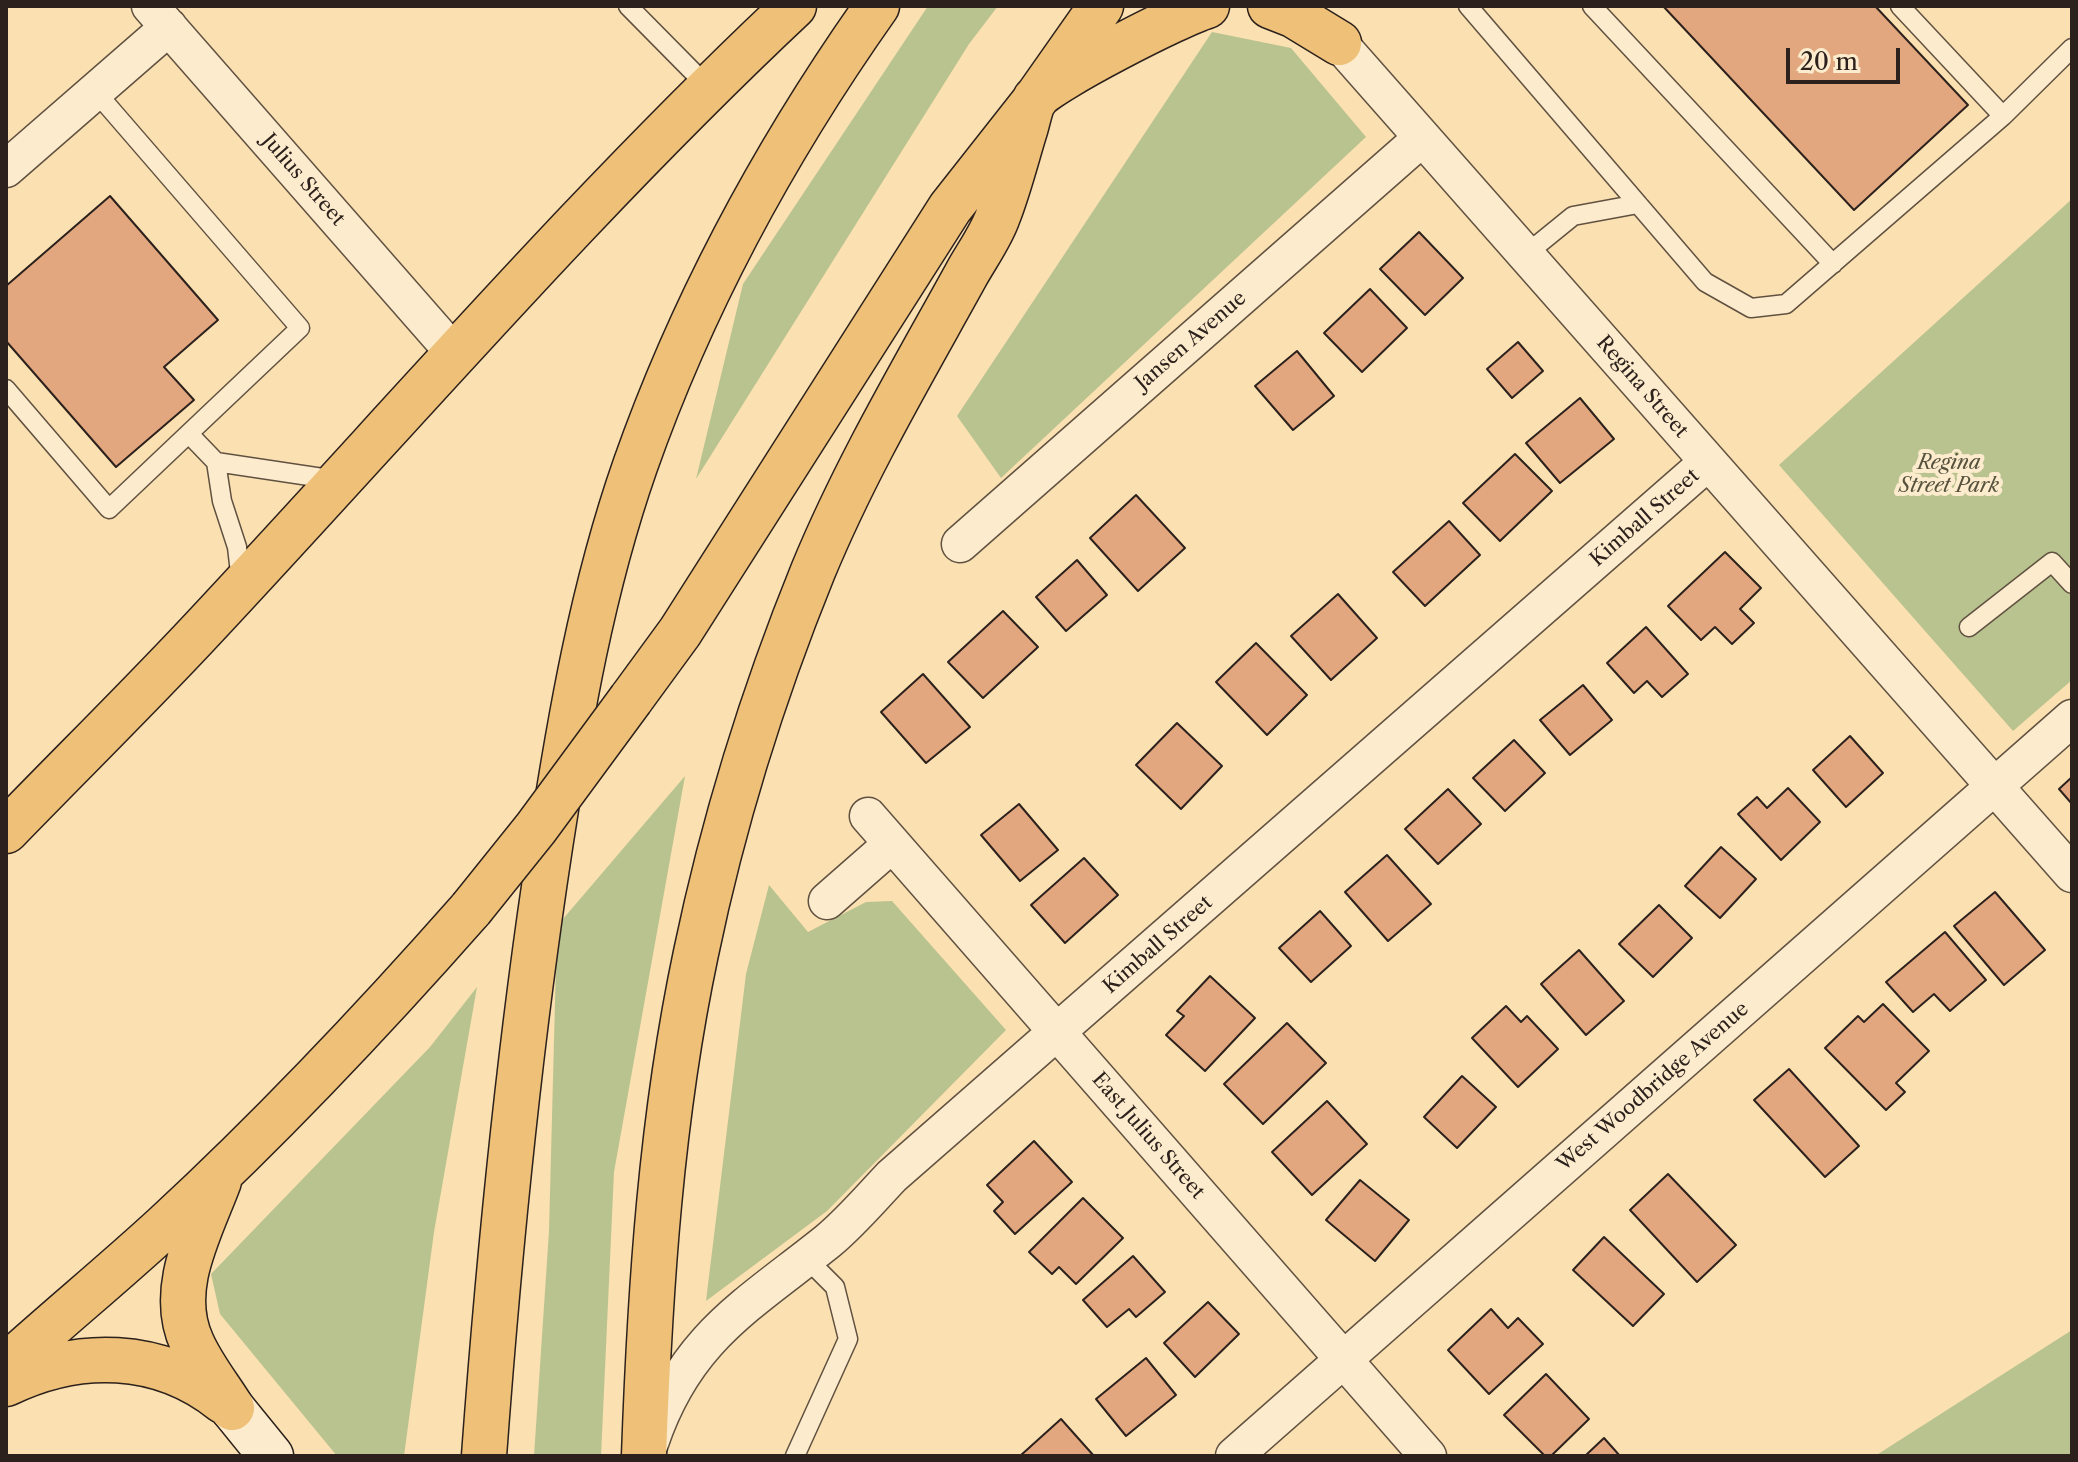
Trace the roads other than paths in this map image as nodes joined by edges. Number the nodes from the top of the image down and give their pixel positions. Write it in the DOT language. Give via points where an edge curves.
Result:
graph roads {
  1 [pos="628,6"];
  2 [pos="794,6"];
  3 [pos="877,6"];
  4 [pos="1101,6"];
  5 [pos="1207,6"];
  6 [pos="1270,6"];
  7 [pos="1312,6"];
  8 [pos="1592,6"];
  9 [pos="1900,6"];
  10 [pos="1472,7"];
  11 [pos="159,16"];
  12 [pos="1339,43"];
  13 [pos="2072,48"];
  14 [pos="709,88"];
  15 [pos="95,91"];
  16 [pos="1035,100"];
  17 [pos="2003,116"];
  18 [pos="1422,138"];
  19 [pos="6,169"];
  20 [pos="1638,204"];
  21 [pos="1525,255"];
  22 [pos="1833,264"];
  23 [pos="455,354"];
  24 [pos="6,389"];
  25 [pos="189,434"];
  26 [pos="216,462"];
  27 [pos="1708,462"];
  28 [pos="338,480"];
  29 [pos="960,544"];
  30 [pos="2072,584"];
  31 [pos="242,586"];
  32 [pos="1969,627"];
  33 [pos="2072,718"];
  34 [pos="1995,787"];
  35 [pos="868,816"];
  36 [pos="6,831"];
  37 [pos="892,844"];
  38 [pos="2072,874"];
  39 [pos="827,901"];
  40 [pos="1057,1033"];
  41 [pos="223,1170"];
  42 [pos="806,1258"];
  43 [pos="1344,1360"];
  44 [pos="6,1366"];
  45 [pos="6,1384"];
  46 [pos="232,1408"];
  47 [pos="271,1456"];
  48 [pos="484,1456"];
  49 [pos="645,1456"];
  50 [pos="795,1456"];
  51 [pos="1234,1456"];
  52 [pos="1428,1456"];
  1 -- 14 [label="lane"];
  2 -- 14 [label="highway"];
  3 -- 48 [label="highway" via="778,157 716,273 659,401 597,594 568,732 534,951"];
  4 -- 16 [label="highway"];
  5 -- 16 [label="highway" via="1147,33"];
  6 -- 12 [label="highway"];
  7 -- 12 [label="highway"];
  8 -- 22 [label="lane"];
  9 -- 17 [label="lane"];
  10 -- 20 [label="lane"];
  11 -- 15 [label="street"];
  11 -- 23 [label="street, Julius Street"];
  12 -- 18 [label="street, Regina Street"];
  13 -- 17 [label="lane"];
  14 -- 23 [label="highway"];
  15 -- 19 [label="street"];
  15 -- 25 [label="lane" via="300,328"];
  16 -- 41 [label="highway, bridge" via="950,208 680,632 536,828 374,1019"];
  16 -- 49 [label="highway" via="997,219 875,440 814,570 739,785 695,956 674,1081 652,1289"];
  17 -- 22 [label="lane"];
  18 -- 21 [label="street, Regina Street"];
  18 -- 29 [label="street, Jansen Avenue"];
  20 -- 21 [label="lane" via="1573,216"];
  20 -- 22 [label="lane" via="1705,282 1751,308 1786,304"];
  21 -- 27 [label="street, Regina Street"];
  23 -- 28 [label="highway"];
  24 -- 25 [label="lane" via="109,509"];
  25 -- 26 [label="lane"];
  26 -- 28 [label="lane"];
  26 -- 31 [label="lane"];
  27 -- 34 [label="street, Regina Street"];
  27 -- 40 [label="street, Kimball Street"];
  28 -- 31 [label="highway"];
  30 -- 32 [label="lane" via="2052,562"];
  31 -- 36 [label="highway"];
  33 -- 34 [label="street, West Woodbridge Avenue"];
  34 -- 38 [label="street, Regina Street"];
  34 -- 43 [label="street, West Woodbridge Avenue"];
  35 -- 37 [label="street, East Julius Street"];
  37 -- 39 [label="street"];
  37 -- 40 [label="street, East Julius Street"];
  40 -- 42 [label="street, Kimball Street"];
  40 -- 43 [label="street, East Julius Street"];
  41 -- 44 [label="highway"];
  41 -- 46 [label="highway" via="190,1259 181,1300 192,1344"];
  42 -- 49 [label="street, Kimball Street" via="733,1315 695,1354"];
  42 -- 50 [label="lane" via="835,1287 848,1339"];
  43 -- 51 [label="street, West Woodbridge Avenue"];
  43 -- 52 [label="street, East Julius Street"];
  45 -- 46 [label="highway" via="51,1367 130,1359 195,1381"];
  46 -- 47 [label="street"];
}
